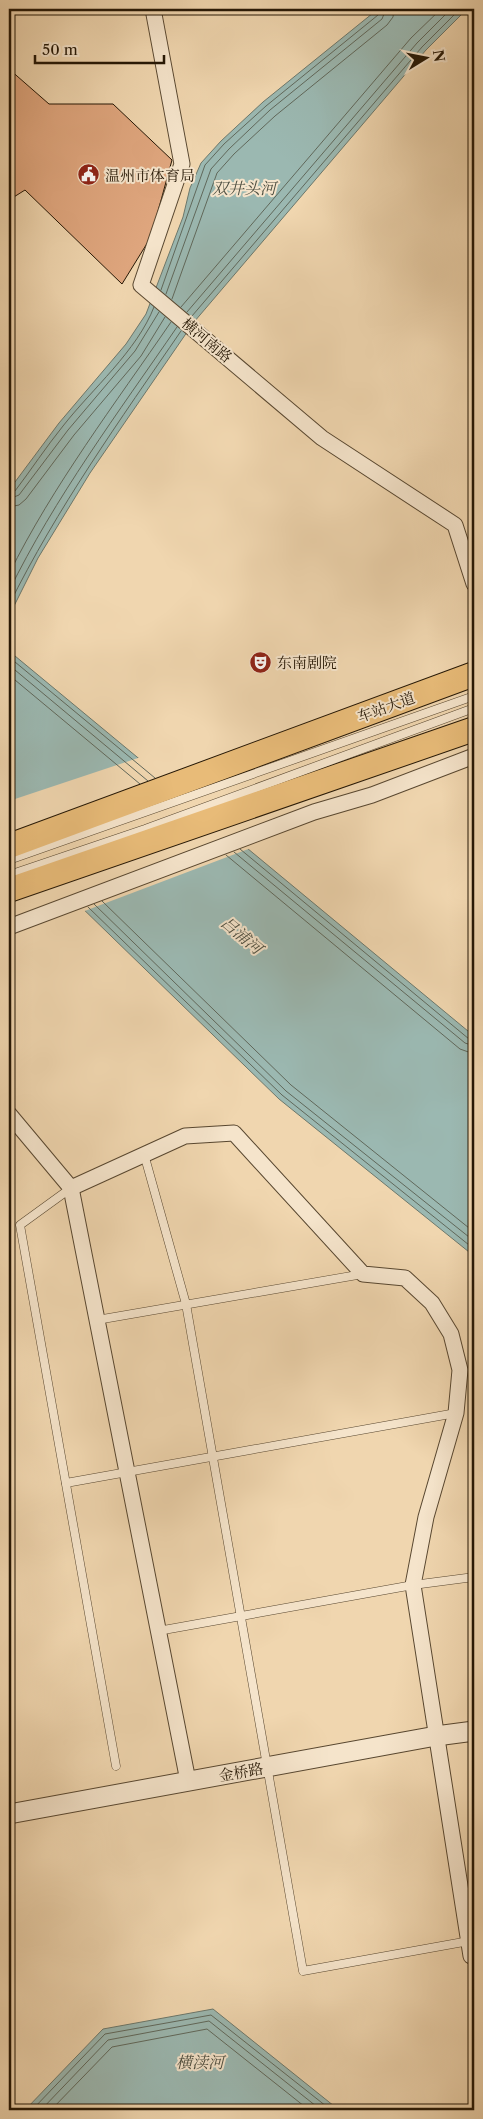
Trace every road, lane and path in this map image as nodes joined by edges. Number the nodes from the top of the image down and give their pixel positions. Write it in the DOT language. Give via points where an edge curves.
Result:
graph roads {
  1 [pos="154,9"];
  2 [pos="474,584"];
  3 [pos="474,674"];
  4 [pos="474,696"];
  5 [pos="474,708"];
  6 [pos="474,730"];
  7 [pos="474,756"];
  8 [pos="9,846"];
  9 [pos="9,860"];
  10 [pos="11,884"];
  11 [pos="9,928"];
  12 [pos="9,1114"];
  13 [pos="144,1154"];
  14 [pos="71,1188"];
  15 [pos="363,1274"];
  16 [pos="186,1304"];
  17 [pos="97,1320"];
  18 [pos="456,1412"];
  19 [pos="213,1457"];
  20 [pos="127,1473"];
  21 [pos="66,1483"];
  22 [pos="474,1577"];
  23 [pos="413,1585"];
  24 [pos="241,1616"];
  25 [pos="158,1631"];
  26 [pos="474,1731"];
  27 [pos="436,1736"];
  28 [pos="116,1766"];
  29 [pos="268,1767"];
  30 [pos="188,1781"];
  31 [pos="9,1814"];
  32 [pos="472,1948"];
  1 -- 2 [label="street, 横河南路" via="182,164 141,285 322,438 455,525"];
  3 -- 8 [label="main road, 车站大道"];
  4 -- 9 [label="lane"];
  5 -- 10 [label="lane" via="145,829 56,858"];
  6 -- 10 [label="main road"];
  7 -- 11 [label="street" via="372,795 314,812"];
  12 -- 14 [label="street"];
  13 -- 14 [label="street"];
  13 -- 15 [label="street" via="185,1136 234,1133"];
  13 -- 16 [label="lane"];
  14 -- 17 [label="street"];
  14 -- 21 [label="lane" via="20,1225"];
  15 -- 16 [label="lane"];
  15 -- 18 [label="street" via="406,1278 432,1303 451,1334 460,1370"];
  16 -- 17 [label="lane"];
  16 -- 19 [label="lane"];
  17 -- 20 [label="street"];
  18 -- 19 [label="lane"];
  18 -- 23 [label="street" via="426,1517"];
  19 -- 20 [label="lane"];
  19 -- 24 [label="lane"];
  20 -- 21 [label="lane"];
  20 -- 25 [label="street"];
  21 -- 28 [label="lane"];
  22 -- 23 [label="lane"];
  23 -- 24 [label="lane"];
  23 -- 27 [label="street"];
  24 -- 25 [label="lane"];
  24 -- 29 [label="lane"];
  25 -- 30 [label="street"];
  26 -- 27 [label="street, 金桥路"];
  27 -- 29 [label="street, 金桥路"];
  27 -- 32 [label="street"];
  29 -- 30 [label="street, 金桥路"];
  29 -- 32 [label="lane" via="303,1971"];
  30 -- 31 [label="street, 金桥路"];
}
